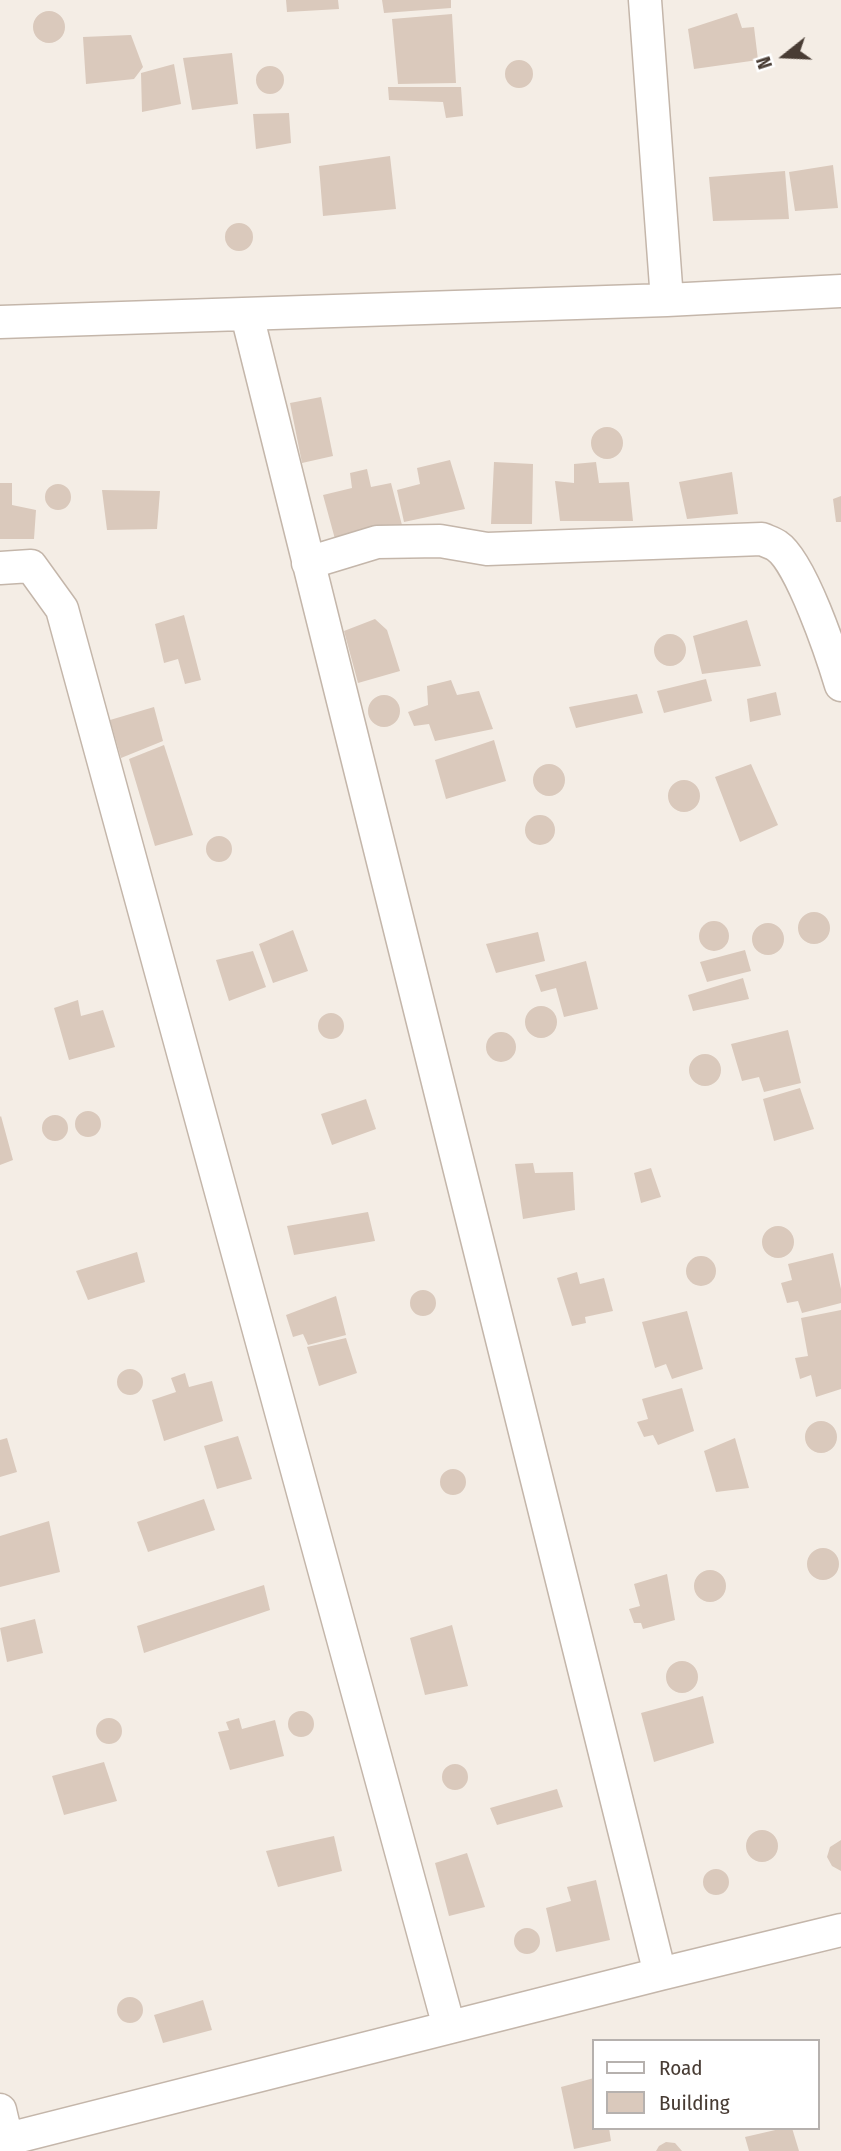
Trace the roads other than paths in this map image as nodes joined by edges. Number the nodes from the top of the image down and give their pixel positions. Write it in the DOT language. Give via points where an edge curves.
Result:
graph roads {
  1 [pos="645,0"];
  2 [pos="841,291"];
  3 [pos="667,300"];
  4 [pos="247,315"];
  5 [pos="0,322"];
  6 [pos="308,563"];
  7 [pos="0,568"];
  8 [pos="841,685"];
  9 [pos="841,1930"];
  10 [pos="660,1974"];
  11 [pos="449,2027"];
  12 [pos="2,2131"];
  1 -- 3 [label="street"];
  2 -- 3 [label="street"];
  3 -- 4 [label="street"];
  4 -- 5 [label="street"];
  4 -- 6 [label="street"];
  6 -- 8 [label="street" via="377,542 440,541 487,549 762,539 778,546 796,569"];
  6 -- 10 [label="street"];
  7 -- 11 [label="street" via="31,566 62,609"];
  9 -- 10 [label="street"];
  10 -- 11 [label="street"];
  11 -- 12 [label="street"];
}
